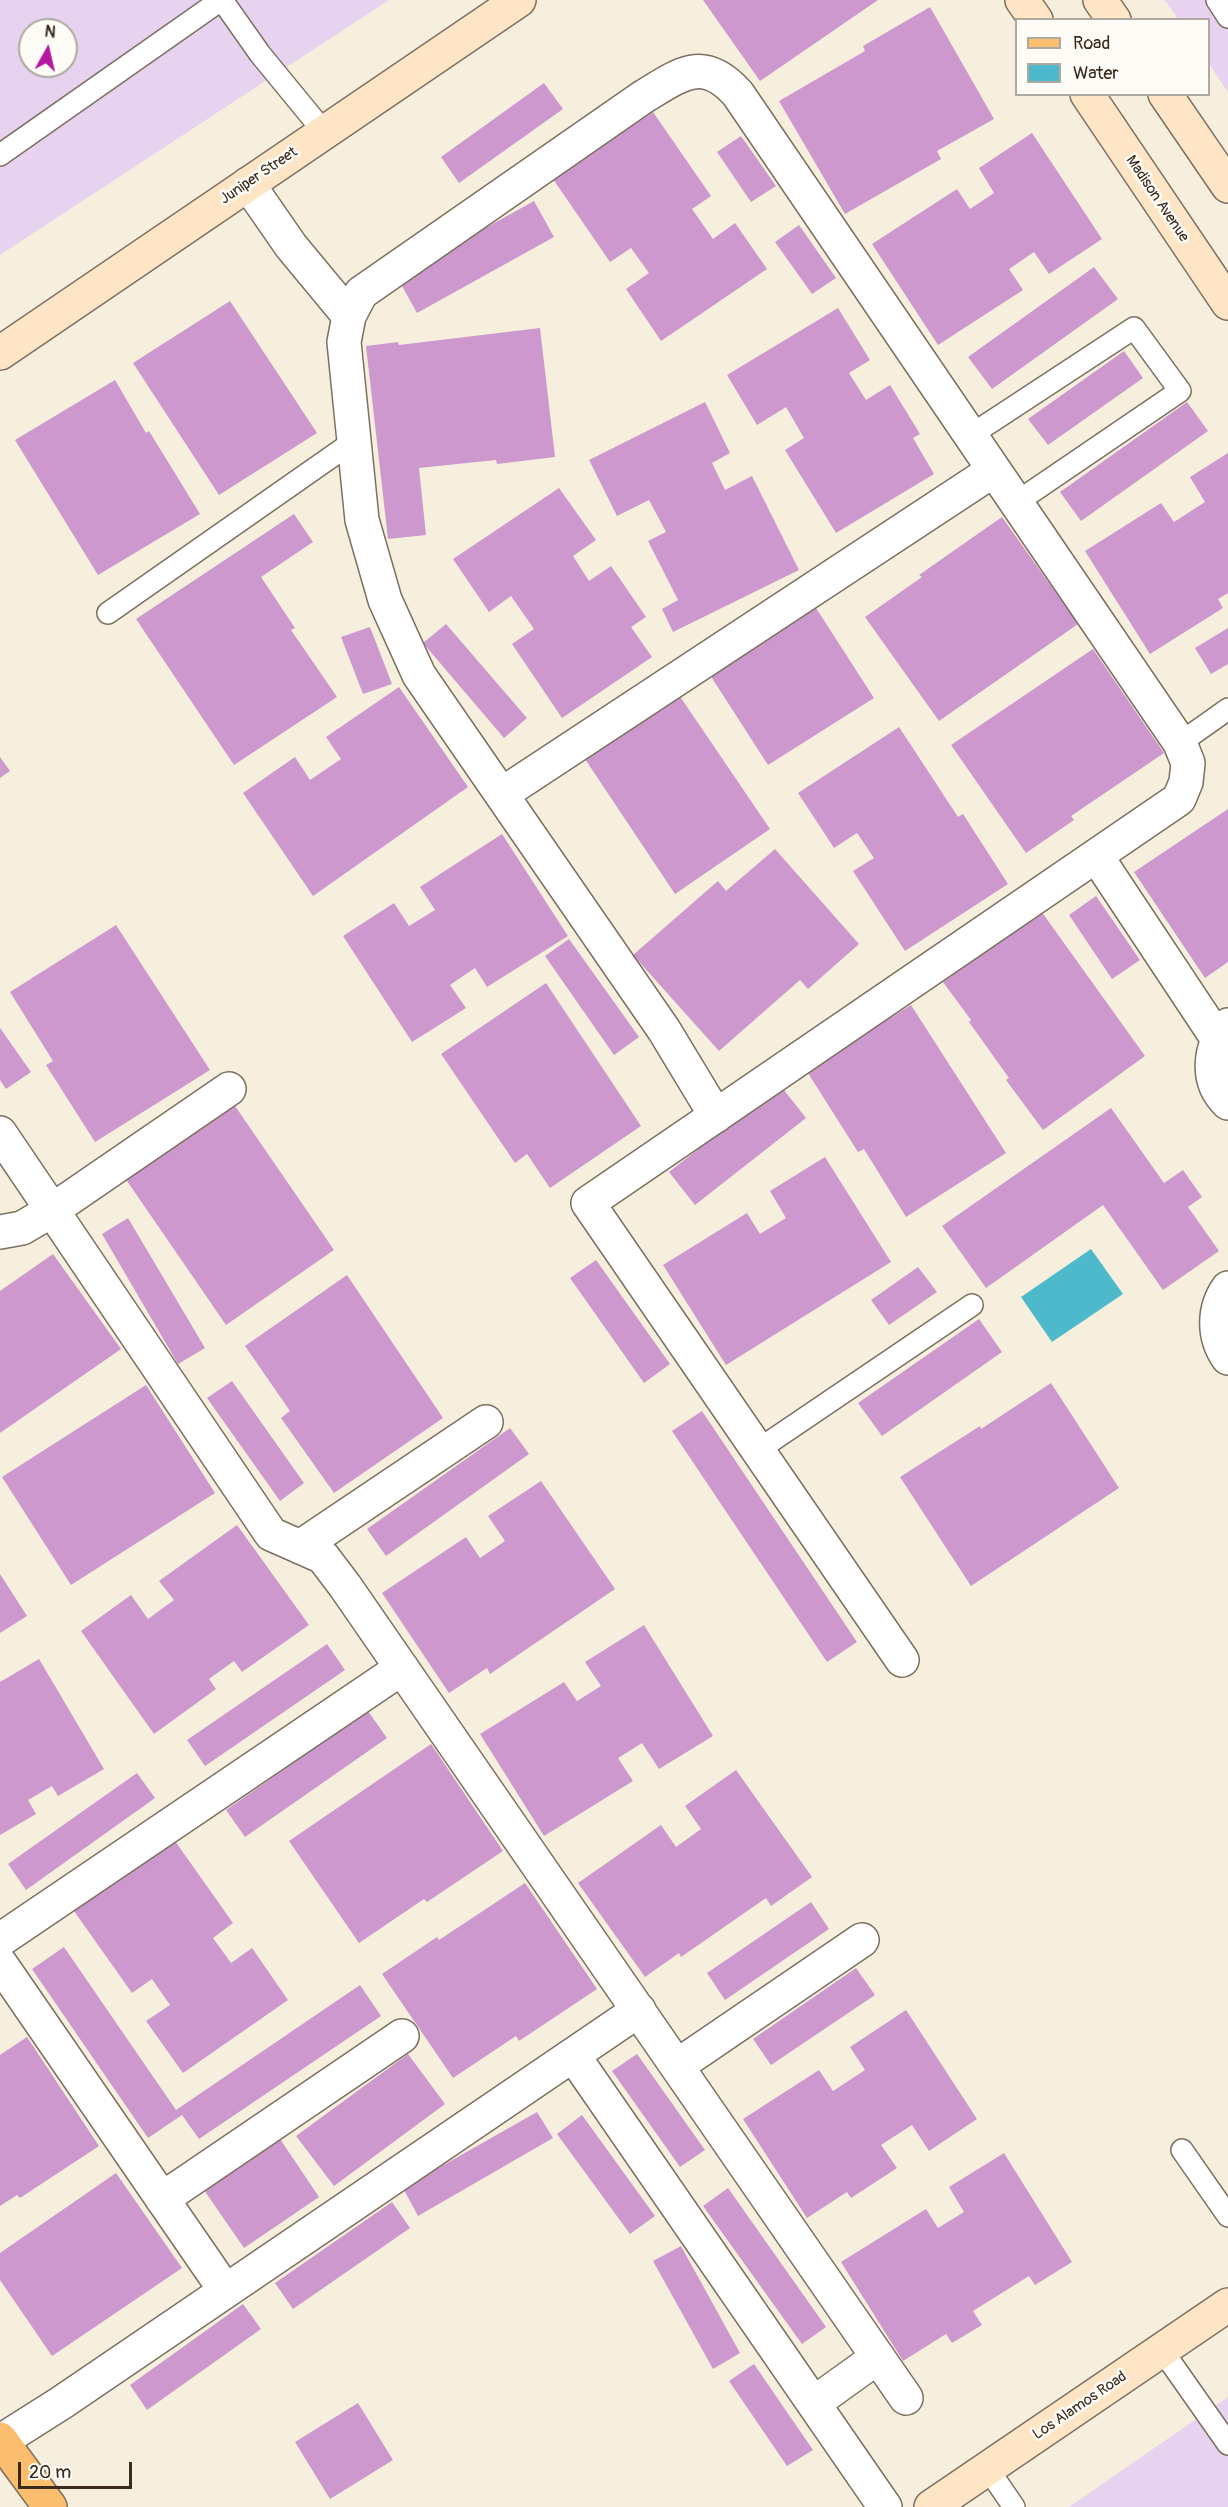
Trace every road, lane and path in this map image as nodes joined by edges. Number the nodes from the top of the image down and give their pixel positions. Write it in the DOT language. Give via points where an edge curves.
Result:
graph roads {
  1 [pos="221,0"];
  2 [pos="519,0"];
  3 [pos="1022,0"];
  4 [pos="1100,0"];
  5 [pos="1216,0"];
  6 [pos="1228,17"];
  7 [pos="1035,18"];
  8 [pos="1113,18"];
  9 [pos="1088,96"];
  10 [pos="1166,96"];
  11 [pos="324,132"];
  12 [pos="0,155"];
  13 [pos="248,184"];
  14 [pos="1228,186"];
  15 [pos="1228,303"];
  16 [pos="349,316"];
  17 [pos="0,352"];
  18 [pos="971,435"];
  19 [pos="354,441"];
  20 [pos="994,470"];
  21 [pos="1017,502"];
  22 [pos="108,613"];
  23 [pos="1228,709"];
  24 [pos="1180,743"];
  25 [pos="502,794"];
  26 [pos="1096,857"];
  27 [pos="1223,1032"];
  28 [pos="229,1089"];
  29 [pos="1228,1103"];
  30 [pos="716,1116"];
  31 [pos="0,1133"];
  32 [pos="51,1210"];
  33 [pos="0,1232"];
  34 [pos="1228,1288"];
  35 [pos="972,1305"];
  36 [pos="1228,1358"];
  37 [pos="486,1422"];
  38 [pos="758,1450"];
  39 [pos="300,1547"];
  40 [pos="902,1660"];
  41 [pos="402,1668"];
  42 [pos="0,1940"];
  43 [pos="861,1940"];
  44 [pos="0,1963"];
  45 [pos="639,2010"];
  46 [pos="402,2036"];
  47 [pos="573,2055"];
  48 [pos="677,2066"];
  49 [pos="1182,2150"];
  50 [pos="162,2199"];
  51 [pos="1228,2216"];
  52 [pos="225,2290"];
  53 [pos="1228,2305"];
  54 [pos="1162,2350"];
  55 [pos="878,2357"];
  56 [pos="906,2398"];
  57 [pos="814,2403"];
  58 [pos="0,2440"];
  59 [pos="1228,2444"];
  60 [pos="988,2469"];
  61 [pos="51,2507"];
  62 [pos="885,2507"];
  63 [pos="931,2507"];
  64 [pos="1014,2507"];
  1 -- 11 [label="lane"];
  1 -- 12 [label="lane"];
  2 -- 11 [label="main road, Juniper Street"];
  3 -- 7 [label="main road"];
  4 -- 8 [label="main road"];
  5 -- 6 [label="lane"];
  9 -- 15 [label="main road, Madison Avenue"];
  10 -- 14 [label="main road"];
  11 -- 13 [label="main road, Juniper Street"];
  13 -- 16 [label="street" via="291,246"];
  13 -- 17 [label="main road, Juniper Street"];
  16 -- 18 [label="street" via="361,293 376,282 643,97 675,78 700,70 724,77 738,93"];
  16 -- 19 [label="street" via="344,342"];
  18 -- 20 [label="street"];
  18 -- 21 [label="lane" via="1134,328 1180,391"];
  19 -- 22 [label="lane"];
  19 -- 25 [label="street" via="362,520 385,600 419,675"];
  20 -- 21 [label="street"];
  20 -- 25 [label="street"];
  21 -- 24 [label="street"];
  23 -- 24 [label="lane"];
  24 -- 26 [label="street" via="1188,763 1179,799"];
  25 -- 30 [label="street" via="664,1030"];
  26 -- 27 [label="street"];
  26 -- 30 [label="street"];
  27 -- 29 [label="street" via="1212,1054 1212,1071 1216,1086"];
  28 -- 32 [label="street"];
  30 -- 38 [label="street" via="588,1203"];
  31 -- 32 [label="street"];
  32 -- 33 [label="street" via="22,1228"];
  32 -- 39 [label="street" via="271,1534"];
  34 -- 36 [label="street" via="1216,1315 1220,1347"];
  35 -- 38 [label="lane"];
  37 -- 39 [label="street"];
  38 -- 40 [label="street"];
  39 -- 41 [label="street" via="323,1557"];
  41 -- 42 [label="street"];
  41 -- 45 [label="street"];
  43 -- 48 [label="street"];
  44 -- 50 [label="street"];
  45 -- 47 [label="street"];
  45 -- 48 [label="street"];
  46 -- 50 [label="street"];
  47 -- 52 [label="street"];
  47 -- 57 [label="street"];
  48 -- 55 [label="street"];
  49 -- 51 [label="lane"];
  50 -- 52 [label="street"];
  52 -- 58 [label="street" via="61,2403"];
  53 -- 54 [label="main road, Los Alamos Road"];
  54 -- 59 [label="lane"];
  54 -- 60 [label="main road, Los Alamos Road"];
  55 -- 56 [label="street"];
  55 -- 57 [label="street"];
  57 -- 62 [label="street"];
  58 -- 61 [label="main road"];
  60 -- 63 [label="main road, Los Alamos Road"];
  60 -- 64 [label="lane"];
}
